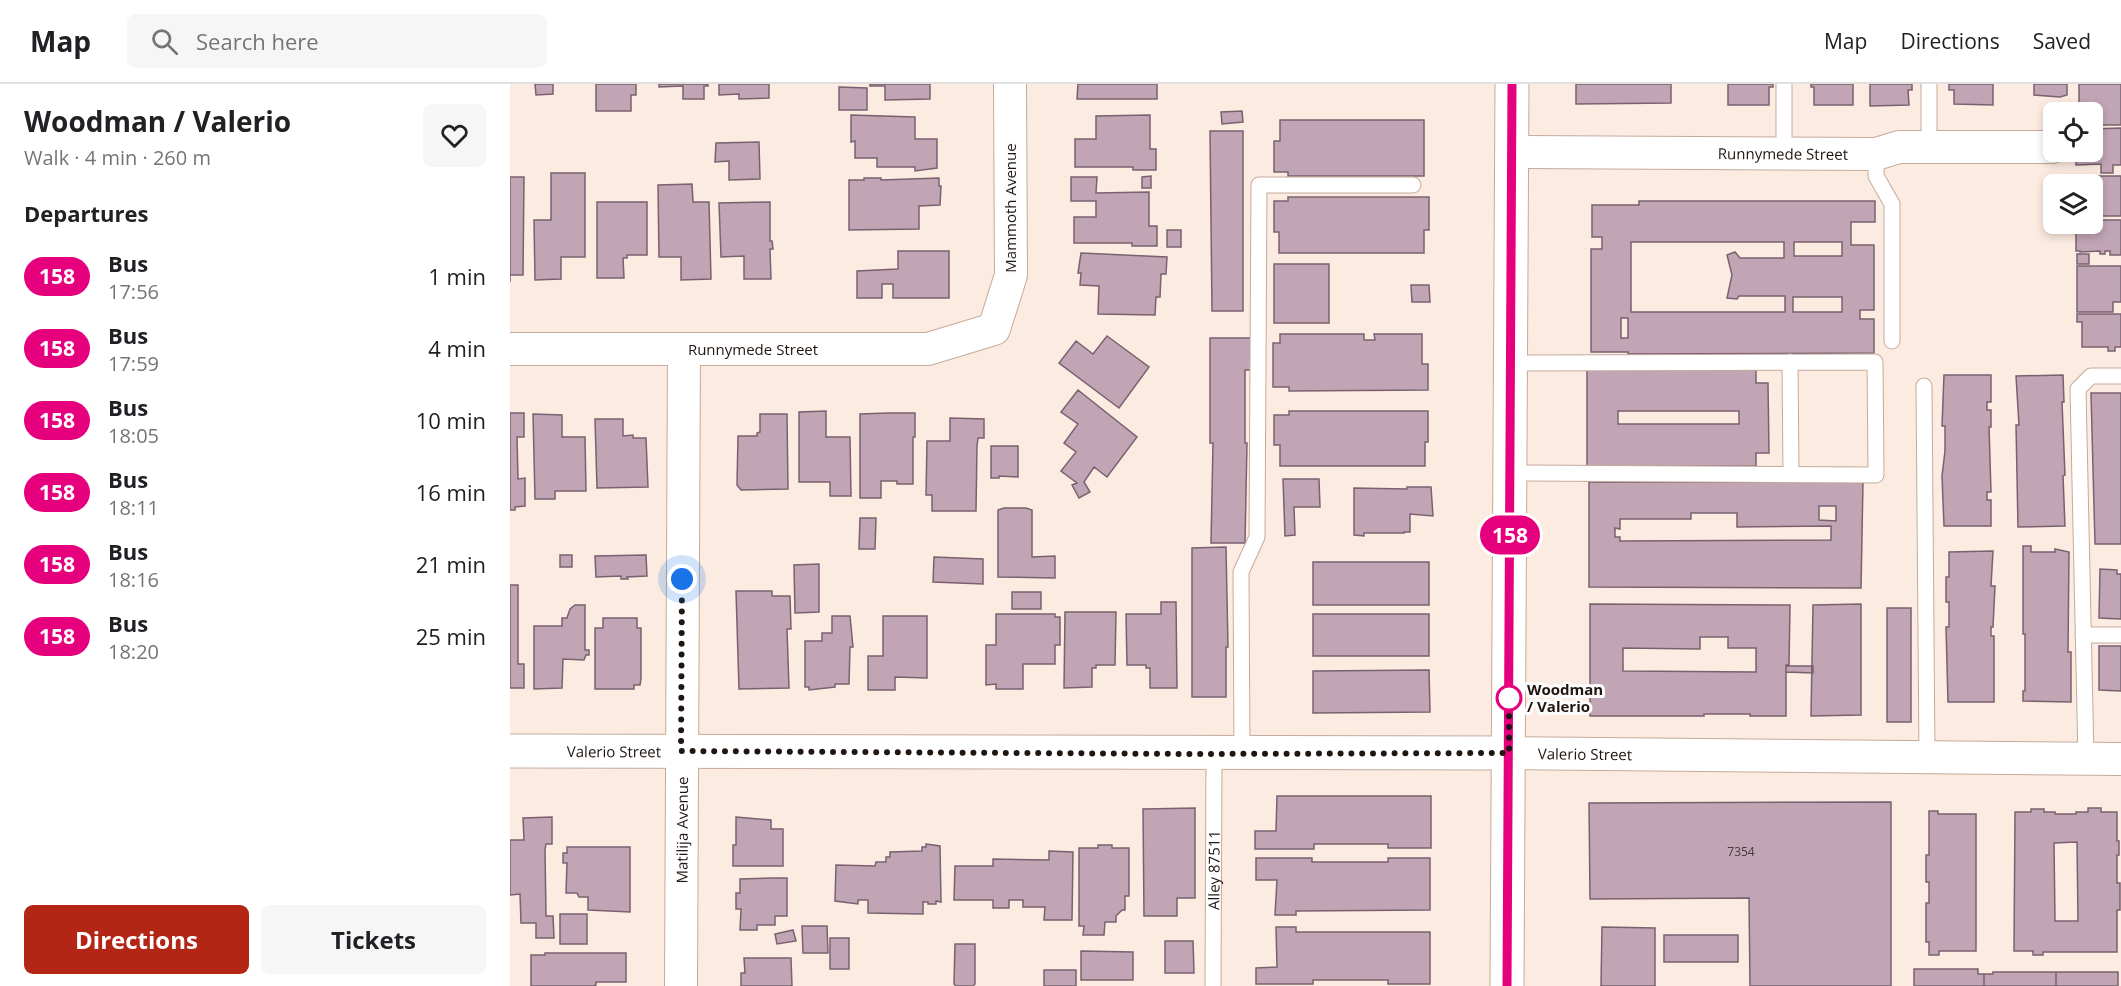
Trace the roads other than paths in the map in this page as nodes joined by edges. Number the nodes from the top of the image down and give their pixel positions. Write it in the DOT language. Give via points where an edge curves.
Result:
graph roads {
  1 [pos="1010,84"];
  2 [pos="1512,84"];
  3 [pos="1784,84"];
  4 [pos="1929,84"];
  5 [pos="1929,147"];
  6 [pos="2043,147"];
  7 [pos="1513,152"];
  8 [pos="1784,153"];
  9 [pos="1876,154"];
  10 [pos="1413,185"];
  11 [pos="994,328"];
  12 [pos="1892,341"];
  13 [pos="510,349"];
  14 [pos="684,350"];
  15 [pos="1790,362"];
  16 [pos="1512,363"];
  17 [pos="2121,376"];
  18 [pos="1924,386"];
  19 [pos="1511,474"];
  20 [pos="1791,474"];
  21 [pos="2083,635"];
  22 [pos="2121,635"];
  23 [pos="510,751"];
  24 [pos="681,751"];
  25 [pos="1509,753"];
  26 [pos="1228,754"];
  27 [pos="1927,758"];
  28 [pos="2086,759"];
  29 [pos="2121,759"];
  30 [pos="681,986"];
  31 [pos="1213,986"];
  32 [pos="1507,986"];
  1 -- 11 [label="street, Mammoth Avenue" via="1011,275"];
  2 -- 7 [label="street"];
  3 -- 8 [label="lane"];
  4 -- 5 [label="lane"];
  5 -- 6 [label="street, Runnymede Street"];
  5 -- 9 [label="street, Runnymede Street" via="1899,147"];
  7 -- 8 [label="street, Runnymede Street"];
  7 -- 16 [label="street"];
  8 -- 9 [label="street, Runnymede Street"];
  9 -- 12 [label="lane" via="1876,176 1892,204"];
  10 -- 26 [label="lane, Alley 87511" via="1259,185 1257,537 1241,572"];
  11 -- 14 [label="street, Runnymede Street" via="928,349"];
  13 -- 14 [label="street, Runnymede Street"];
  14 -- 24 [label="street, Matilija Avenue"];
  15 -- 16 [label="lane"];
  15 -- 20 [label="lane"];
  15 -- 20 [label="lane" via="1875,362 1876,396 1876,475"];
  16 -- 19 [label="street"];
  17 -- 21 [label="lane" via="2091,376 2078,389"];
  18 -- 27 [label="lane"];
  19 -- 20 [label="lane"];
  19 -- 25 [label="street"];
  21 -- 22 [label="lane"];
  21 -- 28 [label="lane"];
  23 -- 24 [label="street, Valerio Street"];
  24 -- 26 [label="street, Valerio Street"];
  24 -- 30 [label="street, Matilija Avenue"];
  25 -- 26 [label="street, Valerio Street"];
  25 -- 27 [label="street, Valerio Street"];
  25 -- 32 [label="street"];
  26 -- 31 [label="lane, Alley 87511"];
  27 -- 28 [label="street, Valerio Street"];
  28 -- 29 [label="street, Valerio Street"];
}
